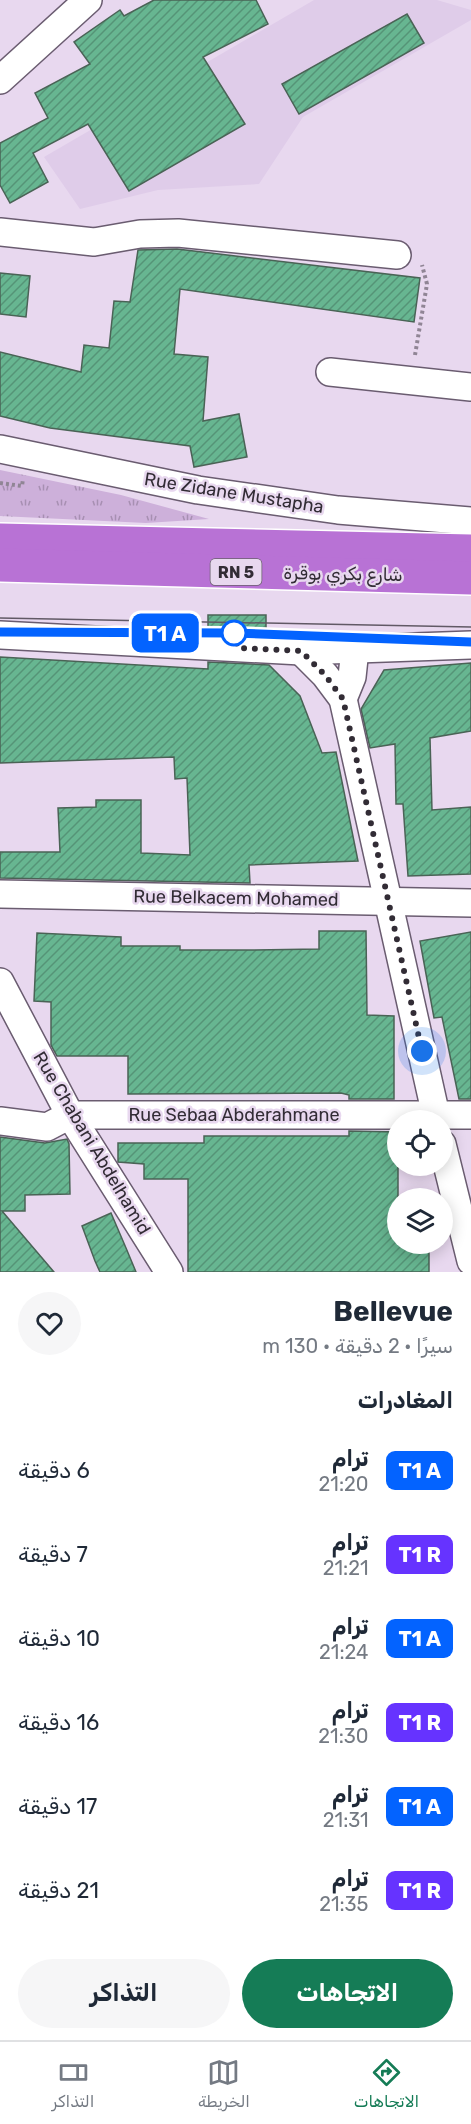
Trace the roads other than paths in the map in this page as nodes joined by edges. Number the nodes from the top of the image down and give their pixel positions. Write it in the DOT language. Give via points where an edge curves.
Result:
graph roads {
  1 [pos="88,0"];
  2 [pos="0,80"];
  3 [pos="0,232"];
  4 [pos="397,255"];
  5 [pos="330,372"];
  6 [pos="471,387"];
  7 [pos="0,449"];
  8 [pos="471,521"];
  9 [pos="0,540"];
  10 [pos="471,551"];
  11 [pos="0,566"];
  12 [pos="471,578"];
  13 [pos="0,635"];
  14 [pos="471,645"];
  15 [pos="355,649"];
  16 [pos="301,651"];
  17 [pos="343,699"];
  18 [pos="0,894"];
  19 [pos="389,901"];
  20 [pos="471,903"];
  21 [pos="0,982"];
  22 [pos="434,1110"];
  23 [pos="70,1115"];
  24 [pos="471,1115"];
  25 [pos="453,1117"];
  26 [pos="387,1118"];
  27 [pos="0,1121"];
  28 [pos="450,1176"];
  29 [pos="471,1261"];
  30 [pos="169,1272"];
  1 -- 2 [label="street"];
  3 -- 4 [label="street" via="94,242 140,234 178,233"];
  5 -- 6 [label="street"];
  7 -- 8 [label="street, Rue Zidane Mustapha" via="210,492 338,510"];
  9 -- 10 [label="highway, شارع بكري بوقرة / RN 5"];
  11 -- 12 [label="highway, شارع بكري بوقرة / RN 5"];
  13 -- 16 [label="street"];
  14 -- 15 [label="street"];
  15 -- 16 [label="street"];
  15 -- 17 [label="street" via="352,677"];
  16 -- 17 [label="street"];
  17 -- 19 [label="street"];
  18 -- 19 [label="street, Rue Belkacem Mohamed"];
  19 -- 20 [label="street, Rue Belkacem Mohamed"];
  19 -- 22 [label="street"];
  21 -- 23 [label="street, Rue Chabani Abdelhamid"];
  23 -- 26 [label="street, Rue Sebaa Abderahmane"];
  23 -- 27 [label="street, Rue Sebaa Abderahmane" via="47,1127"];
  23 -- 30 [label="street, Rue Chabani Abdelhamid"];
  24 -- 25 [label="street, Rue Sebaa Abderahmane"];
  28 -- 29 [label="street"];
}
